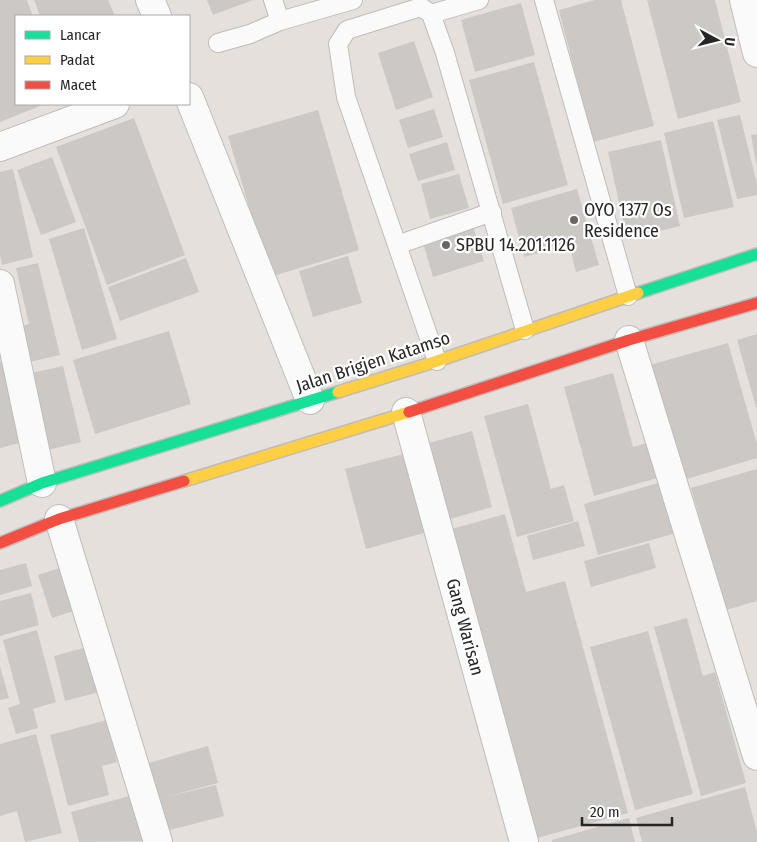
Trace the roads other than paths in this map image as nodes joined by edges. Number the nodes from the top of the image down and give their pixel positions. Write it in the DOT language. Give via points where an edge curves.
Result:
graph roads {
  1 [pos="150,0"];
  2 [pos="273,0"];
  3 [pos="353,0"];
  4 [pos="479,0"];
  5 [pos="544,0"];
  6 [pos="744,0"];
  7 [pos="431,14"];
  8 [pos="156,15"];
  9 [pos="280,21"];
  10 [pos="218,43"];
  11 [pos="757,53"];
  12 [pos="190,100"];
  13 [pos="112,105"];
  14 [pos="0,147"];
  15 [pos="492,212"];
  16 [pos="396,244"];
  17 [pos="757,254"];
  18 [pos="0,284"];
  19 [pos="628,296"];
  20 [pos="757,303"];
  21 [pos="525,330"];
  22 [pos="630,340"];
  23 [pos="438,365"];
  24 [pos="446,383"];
  25 [pos="453,398"];
  26 [pos="310,400"];
  27 [pos="406,412"];
  28 [pos="42,483"];
  29 [pos="0,501"];
  30 [pos="59,519"];
  31 [pos="0,543"];
  32 [pos="757,756"];
  33 [pos="158,842"];
  34 [pos="524,842"];
  1 -- 8 [label="street"];
  2 -- 9 [label="lane"];
  3 -- 9 [label="lane"];
  4 -- 7 [label="lane"];
  5 -- 19 [label="lane"];
  6 -- 11 [label="street"];
  7 -- 15 [label="lane"];
  7 -- 16 [label="lane" via="421,7 398,13 347,30 338,44 346,97"];
  9 -- 10 [label="lane"];
  12 -- 26 [label="street"];
  13 -- 14 [label="street"];
  15 -- 16 [label="lane"];
  15 -- 21 [label="lane"];
  16 -- 23 [label="lane"];
  17 -- 19 [label="main road, Jalan Brigjen Katamso"];
  18 -- 28 [label="street"];
  19 -- 21 [label="main road, Jalan Brigjen Katamso"];
  20 -- 22 [label="main road"];
  21 -- 23 [label="main road, Jalan Brigjen Katamso"];
  22 -- 25 [label="main road"];
  22 -- 32 [label="street"];
  23 -- 26 [label="main road, Jalan Brigjen Katamso"];
  24 -- 25 [label="main road"];
  25 -- 27 [label="main road"];
  26 -- 28 [label="main road, Jalan Brigjen Katamso"];
  27 -- 30 [label="main road"];
  27 -- 34 [label="street, Gang Warisan"];
  28 -- 29 [label="main road, Jalan Brigjen Katamso"];
  30 -- 31 [label="main road"];
  30 -- 33 [label="street"];
}
